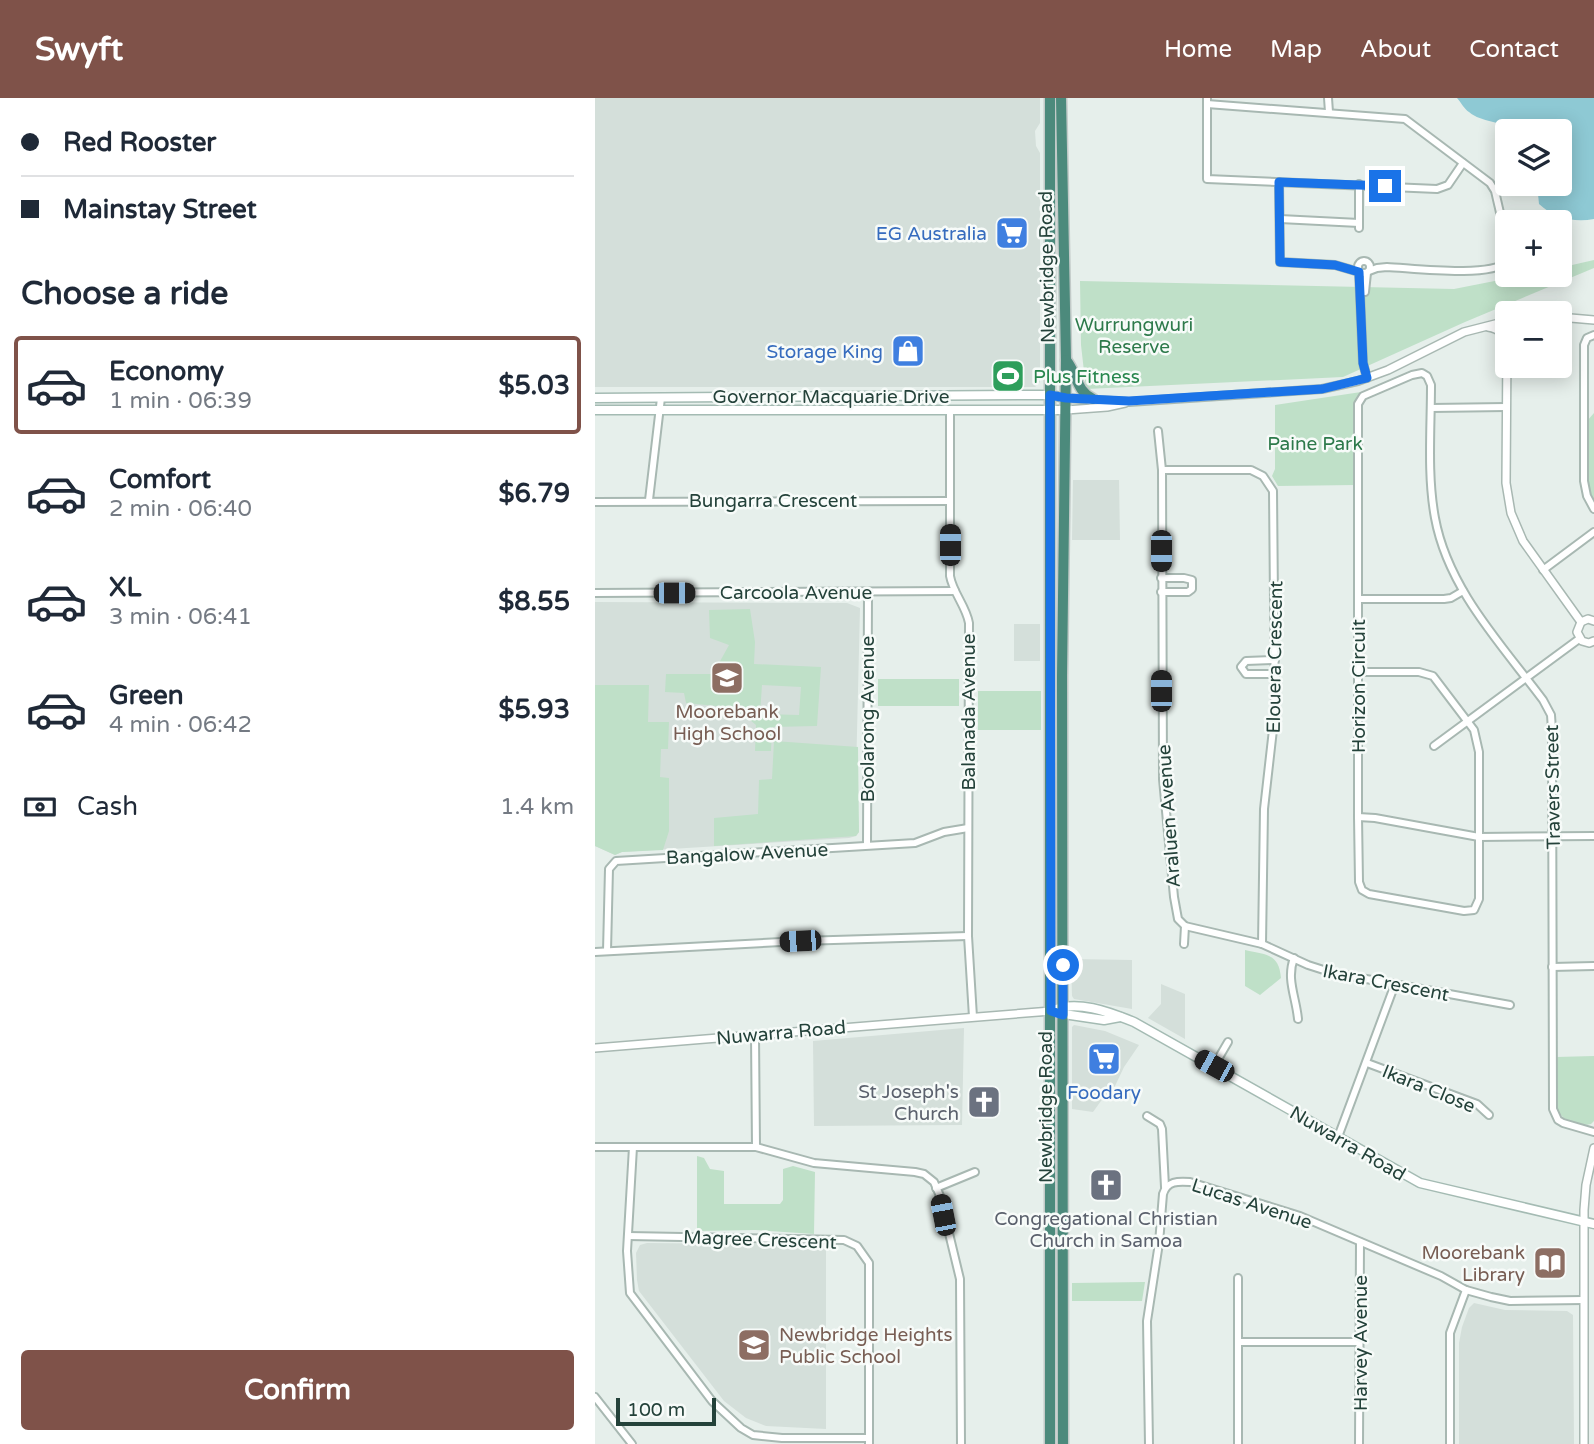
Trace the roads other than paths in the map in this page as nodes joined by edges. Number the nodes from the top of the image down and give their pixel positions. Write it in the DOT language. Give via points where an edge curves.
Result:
graph roads {
  1 [pos="1050,98"];
  2 [pos="1061,98"];
  3 [pos="1328,98"];
  4 [pos="1207,101"];
  5 [pos="1329,112"];
  6 [pos="1464,163"];
  7 [pos="1279,182"];
  8 [pos="1359,184"];
  9 [pos="1499,210"];
  10 [pos="1280,219"];
  11 [pos="1335,265"];
  12 [pos="1495,268"];
  13 [pos="1364,270"];
  14 [pos="1572,318"];
  15 [pos="1594,320"];
  16 [pos="1495,324"];
  17 [pos="1484,326"];
  18 [pos="1495,329"];
  19 [pos="1591,336"];
  20 [pos="1066,360"];
  21 [pos="1367,378"];
  22 [pos="1506,378"];
  23 [pos="1050,395"];
  24 [pos="595,398"];
  25 [pos="661,398"];
  26 [pos="1066,398"];
  27 [pos="1093,399"];
  28 [pos="1129,401"];
  29 [pos="1506,407"];
  30 [pos="1431,408"];
  31 [pos="1584,408"];
  32 [pos="1593,408"];
  33 [pos="595,410"];
  34 [pos="658,410"];
  35 [pos="950,410"];
  36 [pos="1049,410"];
  37 [pos="1066,410"];
  38 [pos="1159,431"];
  39 [pos="1162,470"];
  40 [pos="649,500"];
  41 [pos="950,501"];
  42 [pos="595,502"];
  43 [pos="1594,509"];
  44 [pos="1594,531"];
  45 [pos="1543,570"];
  46 [pos="1161,578"];
  47 [pos="955,591"];
  48 [pos="1463,591"];
  49 [pos="868,592"];
  50 [pos="1161,592"];
  51 [pos="595,593"];
  52 [pos="1358,599"];
  53 [pos="1594,621"];
  54 [pos="1581,622"];
  55 [pos="1579,639"];
  56 [pos="1594,641"];
  57 [pos="1275,660"];
  58 [pos="1358,672"];
  59 [pos="1275,674"];
  60 [pos="1526,677"];
  61 [pos="1467,721"];
  62 [pos="1434,746"];
  63 [pos="1358,817"];
  64 [pos="968,828"];
  65 [pos="1594,836"];
  66 [pos="1479,837"];
  67 [pos="1553,837"];
  68 [pos="867,845"];
  69 [pos="1185,926"];
  70 [pos="968,936"];
  71 [pos="1184,944"];
  72 [pos="1262,944"];
  73 [pos="607,951"];
  74 [pos="595,952"];
  75 [pos="1294,958"];
  76 [pos="1594,966"];
  77 [pos="1552,967"];
  78 [pos="1395,984"];
  79 [pos="1510,1005"];
  80 [pos="1063,1010"];
  81 [pos="1051,1011"];
  82 [pos="973,1017"];
  83 [pos="1298,1019"];
  84 [pos="755,1035"];
  85 [pos="1228,1042"];
  86 [pos="595,1048"];
  87 [pos="1367,1063"];
  88 [pos="1214,1066"];
  89 [pos="1489,1115"];
  90 [pos="1147,1116"];
  91 [pos="1594,1132"];
  92 [pos="1338,1137"];
  93 [pos="595,1147"];
  94 [pos="633,1147"];
  95 [pos="756,1147"];
  96 [pos="1594,1148"];
  97 [pos="975,1172"];
  98 [pos="1165,1187"];
  99 [pos="936,1188"];
  100 [pos="1584,1222"];
  101 [pos="1594,1224"];
  102 [pos="628,1236"];
  103 [pos="1360,1242"];
  104 [pos="1238,1278"];
  105 [pos="1466,1290"];
  106 [pos="1584,1300"];
  107 [pos="1238,1342"];
  108 [pos="1359,1342"];
  109 [pos="595,1397"];
  110 [pos="1584,1421"];
  111 [pos="1594,1424"];
  112 [pos="753,1435"];
  113 [pos="869,1441"];
  114 [pos="632,1444"];
  115 [pos="750,1444"];
  116 [pos="961,1444"];
  117 [pos="1050,1444"];
  118 [pos="1063,1444"];
  119 [pos="1150,1444"];
  120 [pos="1238,1444"];
  121 [pos="1359,1444"];
  122 [pos="1450,1444"];
  123 [pos="1584,1444"];
  1 -- 23 [label="highway, Newbridge Road"];
  2 -- 20 [label="highway, Newbridge Road"];
  3 -- 5 [label="street"];
  4 -- 5 [label="street"];
  4 -- 7 [label="street" via="1206,179"];
  5 -- 6 [label="street" via="1405,118"];
  6 -- 8 [label="street" via="1444,187"];
  6 -- 9 [label="street" via="1493,187"];
  7 -- 8 [label="street"];
  7 -- 10 [label="street"];
  8 -- 10 [label="street" via="1359,225"];
  10 -- 11 [label="street" via="1280,262"];
  11 -- 13 [label="street"];
  11 -- 13 [label="street"];
  12 -- 13 [label="street"];
  13 -- 21 [label="street" via="1362,346"];
  14 -- 15 [label="street"];
  16 -- 17 [label="street"];
  17 -- 18 [label="street"];
  17 -- 21 [label="street"];
  19 -- 31 [label="street" via="1584,345"];
  20 -- 26 [label="highway, Newbridge Road"];
  20 -- 27 [label="highway" via="1081,390"];
  21 -- 28 [label="street" via="1313,390"];
  22 -- 29 [label="street"];
  23 -- 25 [label="main road, Governor Macquarie Drive"];
  23 -- 26 [label="main road, Governor Macquarie Drive"];
  23 -- 36 [label="highway, Newbridge Road"];
  24 -- 25 [label="main road, Governor Macquarie Drive"];
  25 -- 34 [label="street"];
  26 -- 27 [label="street"];
  26 -- 37 [label="highway, Newbridge Road"];
  27 -- 28 [label="street"];
  28 -- 37 [label="street"];
  29 -- 30 [label="street"];
  29 -- 45 [label="street" via="1510,506 1523,541"];
  30 -- 48 [label="street, Travers Street" via="1435,519 1447,560"];
  30 -- 52 [label="street, Horizon Circuit" via="1431,382 1422,373 1359,401"];
  31 -- 32 [label="street"];
  31 -- 43 [label="street" via="1584,481"];
  33 -- 34 [label="main road, Governor Macquarie Drive"];
  34 -- 35 [label="main road, Governor Macquarie Drive"];
  34 -- 40 [label="street"];
  35 -- 36 [label="main road, Governor Macquarie Drive"];
  35 -- 41 [label="street, Balanada Avenue"];
  36 -- 37 [label="main road, Governor Macquarie Drive"];
  36 -- 81 [label="highway, Newbridge Road"];
  37 -- 80 [label="highway, Newbridge Road"];
  38 -- 39 [label="street, Araluen Avenue"];
  39 -- 46 [label="street, Araluen Avenue"];
  39 -- 57 [label="street, Elouera Crescent" via="1243,469 1257,472 1271,485"];
  40 -- 41 [label="street, Bungarra Crescent"];
  40 -- 42 [label="street, Bungarra Crescent"];
  41 -- 47 [label="street, Balanada Avenue" via="950,576"];
  44 -- 45 [label="street"];
  45 -- 54 [label="street"];
  46 -- 50 [label="street, Araluen Avenue"];
  46 -- 50 [label="street" via="1187,578 1194,585 1188,592"];
  47 -- 49 [label="street, Carcoola Avenue"];
  47 -- 64 [label="street, Balanada Avenue" via="969,623"];
  48 -- 52 [label="street" via="1444,599"];
  48 -- 60 [label="street, Travers Street"];
  49 -- 51 [label="street, Carcoola Avenue"];
  49 -- 68 [label="street, Boolarong Avenue"];
  50 -- 69 [label="street, Araluen Avenue" via="1164,790 1177,916"];
  52 -- 58 [label="street, Horizon Circuit"];
  53 -- 54 [label="street"];
  54 -- 55 [label="street"];
  55 -- 56 [label="street"];
  55 -- 60 [label="street"];
  57 -- 59 [label="street, Elouera Crescent"];
  57 -- 59 [label="street" via="1247,661 1241,667 1246,674"];
  58 -- 61 [label="street" via="1428,674"];
  58 -- 63 [label="street, Horizon Circuit"];
  59 -- 72 [label="street, Elouera Crescent" via="1274,732 1263,819"];
  60 -- 61 [label="street"];
  60 -- 67 [label="street, Travers Street" via="1548,707 1552,723"];
  61 -- 62 [label="street"];
  61 -- 66 [label="street" via="1479,745"];
  63 -- 66 [label="street"];
  63 -- 66 [label="street, Horizon Circuit" via="1362,890 1460,911 1471,911 1479,903"];
  64 -- 68 [label="street, Bangalow Avenue" via="915,844"];
  64 -- 70 [label="street, Balanada Avenue"];
  65 -- 67 [label="street"];
  66 -- 67 [label="street"];
  67 -- 77 [label="street, Travers Street"];
  68 -- 73 [label="street, Bangalow Avenue" via="616,861 609,869"];
  69 -- 71 [label="street, Araluen Avenue"];
  69 -- 72 [label="street, Ikara Crescent"];
  70 -- 73 [label="street"];
  70 -- 82 [label="street, Balanada Avenue"];
  72 -- 75 [label="street, Ikara Crescent"];
  73 -- 74 [label="street"];
  75 -- 78 [label="street, Ikara Crescent" via="1321,970"];
  75 -- 83 [label="street" via="1290,976"];
  76 -- 77 [label="street"];
  77 -- 91 [label="street, Travers Street" via="1553,1110 1563,1123"];
  78 -- 79 [label="street, Ikara Crescent"];
  78 -- 87 [label="street"];
  80 -- 81 [label="main road, Nuwarra Road"];
  80 -- 88 [label="main road, Nuwarra Road" via="1104,1020 1119,1017"];
  80 -- 118 [label="highway, Newbridge Road"];
  81 -- 82 [label="street, Nuwarra Road"];
  81 -- 117 [label="highway, Newbridge Road"];
  82 -- 84 [label="street, Nuwarra Road"];
  84 -- 86 [label="street, Nuwarra Road"];
  84 -- 95 [label="street"];
  85 -- 88 [label="street"];
  87 -- 89 [label="street, Ikara Close" via="1477,1104"];
  87 -- 92 [label="street"];
  88 -- 92 [label="main road, Nuwarra Road"];
  90 -- 98 [label="street" via="1162,1129"];
  92 -- 100 [label="main road, Nuwarra Road" via="1430,1186"];
  93 -- 94 [label="street"];
  94 -- 95 [label="street"];
  94 -- 102 [label="street"];
  95 -- 99 [label="street" via="814,1163 924,1174"];
  96 -- 100 [label="street"];
  97 -- 99 [label="street"];
  98 -- 103 [label="street, Lucas Avenue" via="1190,1182 1300,1216"];
  98 -- 119 [label="street, Lucas Avenue" via="1147,1321"];
  99 -- 116 [label="street" via="960,1279"];
  100 -- 101 [label="main road, Nuwarra Road"];
  100 -- 106 [label="street"];
  102 -- 112 [label="street" via="630,1293 638,1307 712,1401"];
  102 -- 113 [label="street, Magree Crescent" via="844,1240 857,1246 869,1263"];
  103 -- 105 [label="street, Lucas Avenue"];
  103 -- 108 [label="street, Harvey Avenue"];
  104 -- 107 [label="street"];
  105 -- 106 [label="street, Lucas Avenue" via="1510,1301"];
  105 -- 122 [label="street" via="1450,1333"];
  106 -- 110 [label="street"];
  107 -- 108 [label="street"];
  107 -- 120 [label="street"];
  108 -- 121 [label="street, Harvey Avenue"];
  109 -- 114 [label="street"];
  110 -- 111 [label="street"];
  110 -- 123 [label="street"];
  112 -- 113 [label="street"];
  112 -- 115 [label="street"];
}
